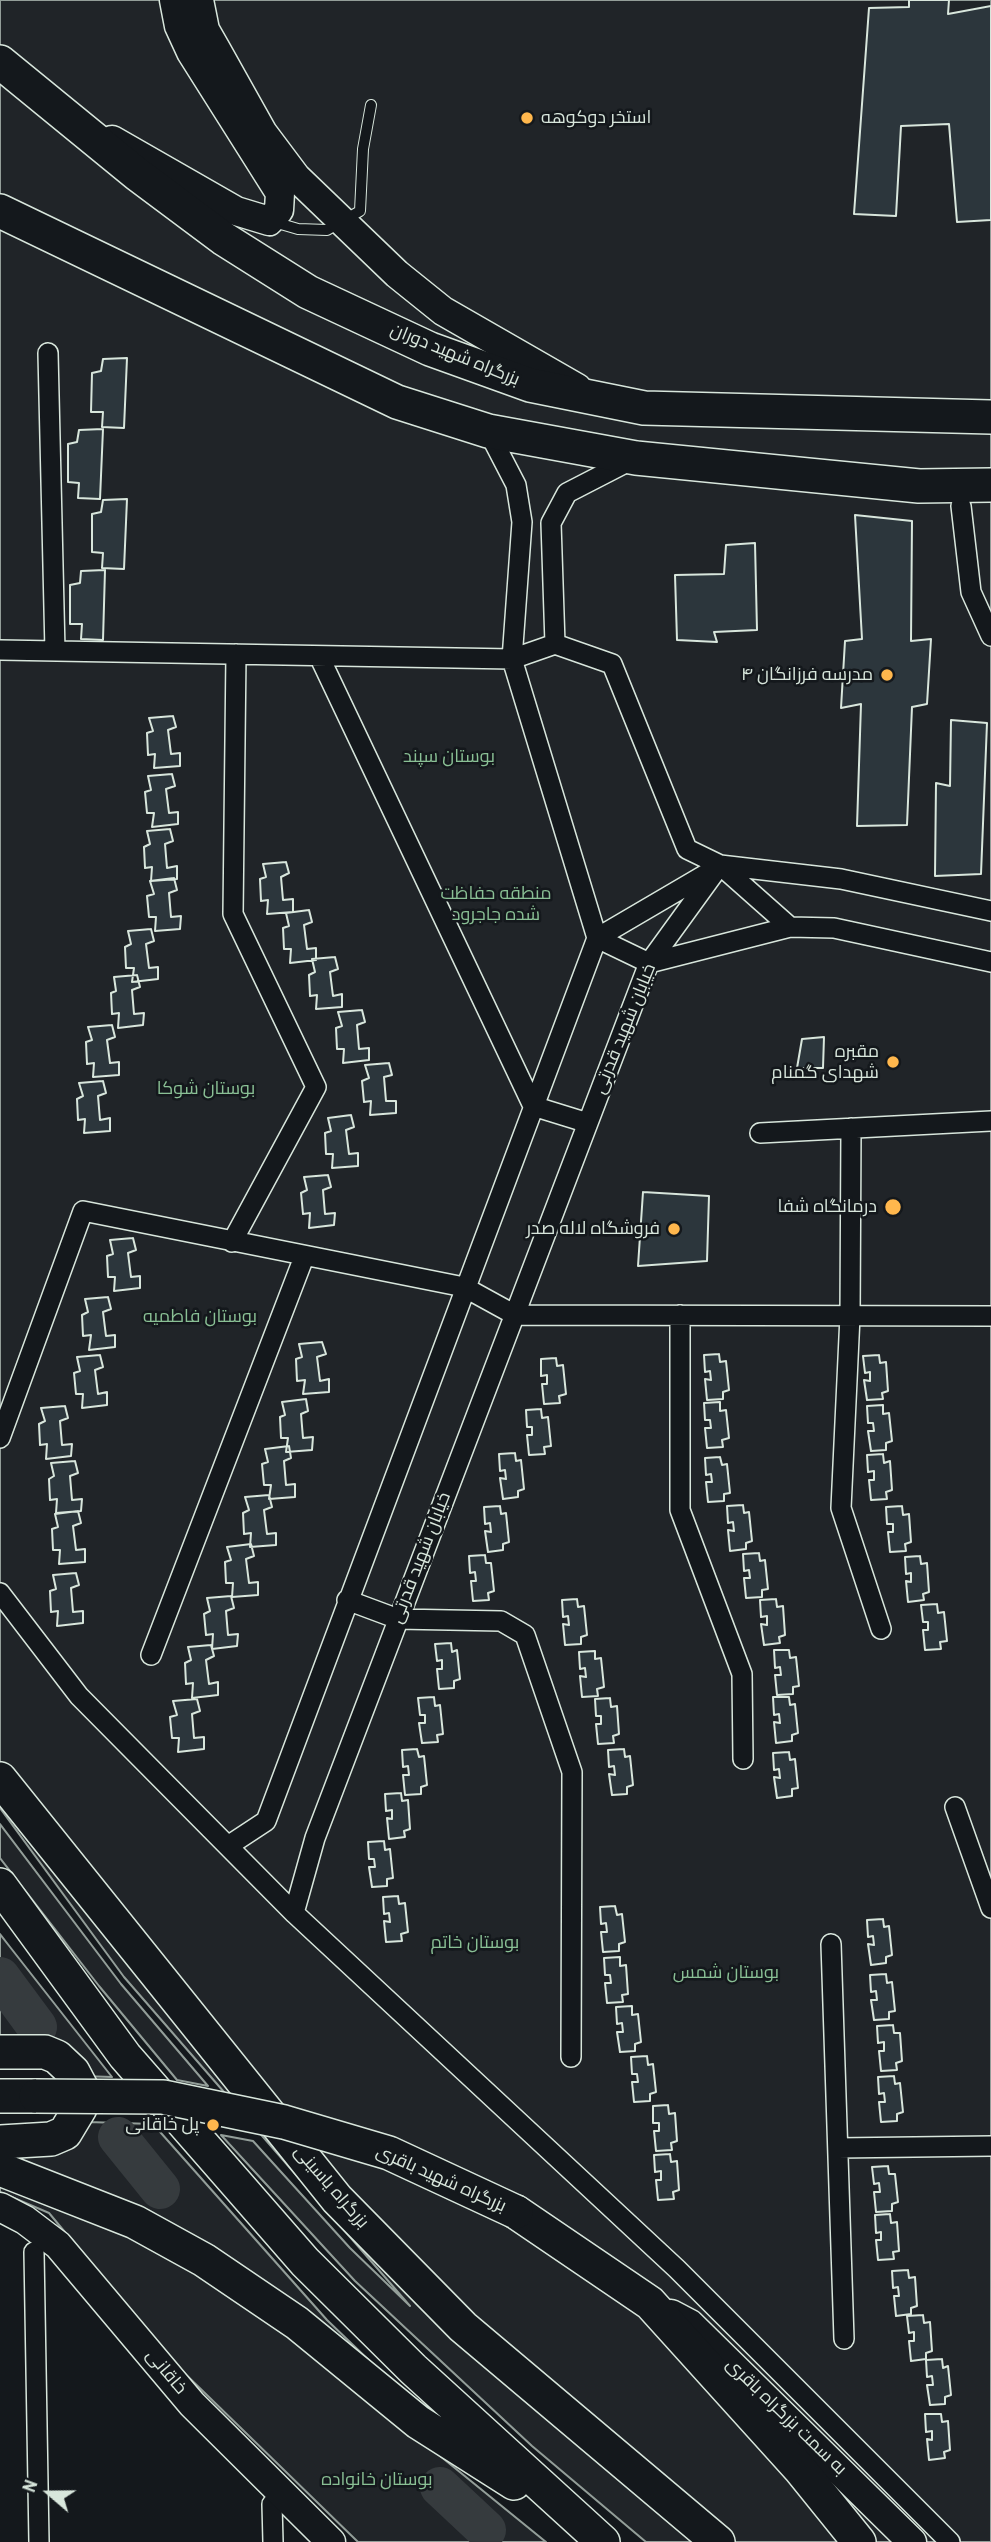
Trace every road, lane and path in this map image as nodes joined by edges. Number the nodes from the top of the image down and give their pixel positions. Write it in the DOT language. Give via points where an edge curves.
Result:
graph roads {
  1 [pos="174,0"];
  2 [pos="199,0"];
  3 [pos="0,62"];
  4 [pos="371,105"];
  5 [pos="58,108"];
  6 [pos="0,211"];
  7 [pos="269,221"];
  8 [pos="342,222"];
  9 [pos="48,353"];
  10 [pos="601,402"];
  11 [pos="991,418"];
  12 [pos="488,431"];
  13 [pos="636,458"];
  14 [pos="991,485"];
  15 [pos="961,506"];
  16 [pos="991,636"];
  17 [pos="555,644"];
  18 [pos="0,650"];
  19 [pos="55,652"];
  20 [pos="236,654"];
  21 [pos="319,656"];
  22 [pos="512,659"];
  23 [pos="720,865"];
  24 [pos="991,911"];
  25 [pos="790,927"];
  26 [pos="597,938"];
  27 [pos="991,962"];
  28 [pos="649,963"];
  29 [pos="533,1105"];
  30 [pos="991,1121"];
  31 [pos="588,1123"];
  32 [pos="851,1128"];
  33 [pos="760,1133"];
  34 [pos="232,1242"];
  35 [pos="304,1256"];
  36 [pos="464,1287"];
  37 [pos="514,1315"];
  38 [pos="680,1315"];
  39 [pos="850,1315"];
  40 [pos="991,1316"];
  41 [pos="0,1438"];
  42 [pos="0,1593"];
  43 [pos="347,1600"];
  44 [pos="398,1619"];
  45 [pos="881,1629"];
  46 [pos="151,1655"];
  47 [pos="743,1759"];
  48 [pos="0,1779"];
  49 [pos="955,1807"];
  50 [pos="228,1846"];
  51 [pos="0,1885"];
  52 [pos="991,1908"];
  53 [pos="294,1913"];
  54 [pos="831,1944"];
  55 [pos="0,2052"];
  56 [pos="571,2057"];
  57 [pos="0,2096"];
  58 [pos="0,2142"];
  59 [pos="991,2147"];
  60 [pos="838,2148"];
  61 [pos="0,2169"];
  62 [pos="0,2207"];
  63 [pos="34,2252"];
  64 [pos="650,2303"];
  65 [pos="844,2339"];
  66 [pos="272,2504"];
  67 [pos="596,2536"];
  68 [pos="38,2542"];
  69 [pos="273,2542"];
  70 [pos="331,2542"];
  71 [pos="718,2542"];
  72 [pos="859,2542"];
  73 [pos="912,2542"];
  74 [pos="950,2542"];
  1 -- 7 [label="main road" via="191,52 280,193 279,210"];
  2 -- 8 [label="main road" via="205,30 263,133 296,177"];
  3 -- 5 [label="highway, بزرگراه شهید دوران"];
  4 -- 8 [label="lane" via="360,211"];
  5 -- 7 [label="main road" via="236,211"];
  5 -- 10 [label="highway, بزرگراه شهید دوران" via="213,231 308,292 430,349 530,385"];
  6 -- 12 [label="highway" via="397,402"];
  7 -- 8 [label="lane" via="327,230"];
  8 -- 10 [label="main road" via="443,311"];
  9 -- 19 [label="street"];
  10 -- 11 [label="highway, بزرگراه شهید دوران" via="644,408"];
  12 -- 13 [label="highway"];
  12 -- 22 [label="street" via="516,485 522,522"];
  13 -- 14 [label="highway" via="919,485"];
  13 -- 17 [label="street" via="567,493 551,523"];
  15 -- 16 [label="street" via="971,592"];
  17 -- 22 [label="street"];
  17 -- 23 [label="street" via="612,664 687,849"];
  18 -- 19 [label="street"];
  19 -- 20 [label="street"];
  20 -- 21 [label="street"];
  20 -- 34 [label="street" via="233,914 316,1087"];
  21 -- 22 [label="street"];
  21 -- 29 [label="street"];
  22 -- 26 [label="street"];
  23 -- 24 [label="street" via="841,879"];
  23 -- 25 [label="street"];
  23 -- 26 [label="street"];
  23 -- 28 [label="street, خیابان شهید قدرتی"];
  25 -- 27 [label="street" via="834,928"];
  25 -- 28 [label="street"];
  26 -- 28 [label="street"];
  26 -- 29 [label="street"];
  28 -- 31 [label="street, خیابان شهید قدرتی"];
  29 -- 31 [label="street"];
  29 -- 36 [label="street"];
  30 -- 32 [label="street"];
  31 -- 37 [label="street, خیابان شهید قدرتی"];
  32 -- 33 [label="street"];
  32 -- 39 [label="street"];
  34 -- 35 [label="street"];
  34 -- 41 [label="street" via="83,1210"];
  35 -- 36 [label="street"];
  35 -- 46 [label="street"];
  36 -- 37 [label="street"];
  36 -- 43 [label="street"];
  37 -- 38 [label="street"];
  37 -- 44 [label="street, خیابان شهید قدرتی"];
  38 -- 39 [label="street"];
  38 -- 47 [label="street" via="680,1510 742,1674"];
  39 -- 40 [label="street"];
  39 -- 45 [label="street" via="841,1507"];
  42 -- 50 [label="street" via="79,1696"];
  43 -- 44 [label="street"];
  43 -- 50 [label="street" via="265,1821"];
  44 -- 53 [label="street, خیابان شهید قدرتی" via="314,1838"];
  44 -- 56 [label="street" via="500,1621 525,1635 572,1772"];
  48 -- 71 [label="highway, بزرگراه یاسینی" via="337,2199 463,2327"];
  49 -- 52 [label="street"];
  50 -- 53 [label="street"];
  51 -- 67 [label="highway" via="125,2056 305,2262 413,2369"];
  53 -- 74 [label="street" via="677,2269"];
  54 -- 60 [label="street"];
  55 -- 58 [label="highway" via="45,2052 57,2057 82,2089 80,2108 65,2133 51,2139"];
  57 -- 64 [label="highway, بزرگراه شهید باقری, bridge" via="163,2097 284,2122 389,2153 516,2212"];
  59 -- 60 [label="street"];
  60 -- 65 [label="street"];
  61 -- 67 [label="highway" via="135,2222 204,2259 297,2323 418,2422"];
  62 -- 70 [label="main road, خاقانی" via="58,2245 192,2404"];
  63 -- 68 [label="street"];
  64 -- 72 [label="highway, بزرگراه شهید باقری" via="792,2459"];
  64 -- 73 [label="main road, به سمت بزرگراه باقری" via="690,2324"];
  66 -- 69 [label="street"];
}
